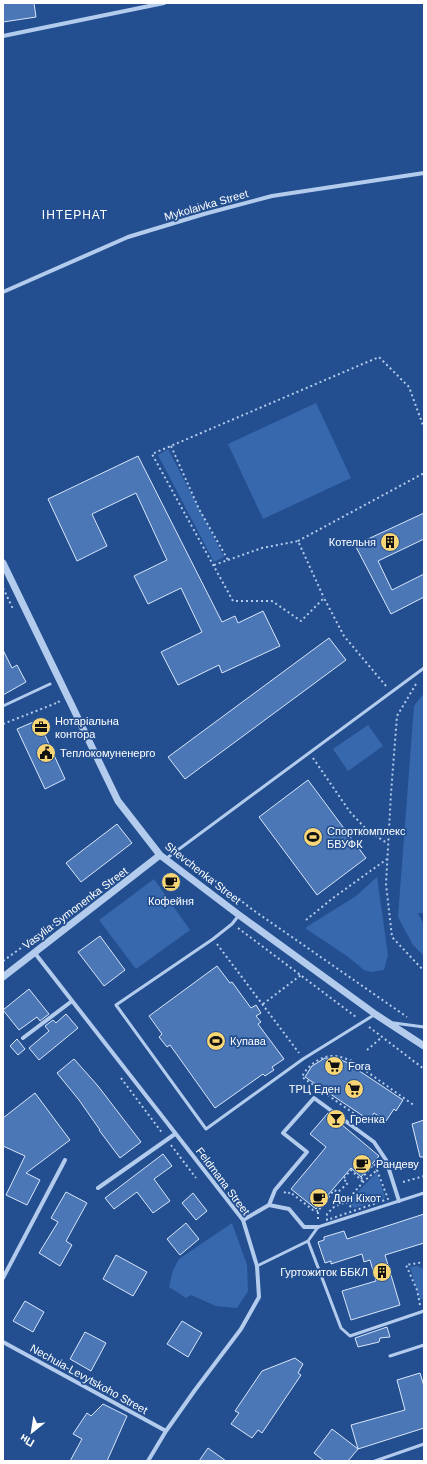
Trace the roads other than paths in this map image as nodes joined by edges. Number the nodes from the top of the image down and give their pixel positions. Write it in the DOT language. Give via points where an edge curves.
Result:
graph roads {
  1 [pos="164,3"];
  2 [pos="3,36"];
  3 [pos="424,173"];
  4 [pos="3,292"];
  5 [pos="3,563"];
  6 [pos="424,668"];
  7 [pos="50,684"];
  8 [pos="3,706"];
  9 [pos="163,857"];
  10 [pos="239,915"];
  11 [pos="34,952"];
  12 [pos="3,977"];
  13 [pos="72,1001"];
  14 [pos="375,1014"];
  15 [pos="390,1023"];
  16 [pos="422,1027"];
  17 [pos="23,1038"];
  18 [pos="424,1046"];
  19 [pos="175,1134"];
  20 [pos="65,1160"];
  21 [pos="98,1188"];
  22 [pos="424,1193"];
  23 [pos="399,1201"];
  24 [pos="269,1205"];
  25 [pos="243,1220"];
  26 [pos="318,1227"];
  27 [pos="308,1241"];
  28 [pos="257,1266"];
  29 [pos="3,1278"];
  30 [pos="422,1311"];
  31 [pos="3,1342"];
  32 [pos="424,1345"];
  33 [pos="390,1356"];
  34 [pos="166,1431"];
  35 [pos="424,1444"];
  36 [pos="148,1461"];
  37 [pos="375,1461"];
  1 -- 2 [label="street"];
  3 -- 4 [label="street, Mykolaivka Street" via="272,196 204,214 128,237"];
  5 -- 9 [label="street, Shevchenka Street" via="118,801"];
  6 -- 9 [label="lane" via="176,852"];
  7 -- 8 [label="lane"];
  9 -- 10 [label="street, Shevchenka Street"];
  9 -- 11 [label="street, Vasylia Symonenka Street"];
  10 -- 14 [label="street, Shevchenka Street"];
  10 -- 14 [label="lane" via="213,939 116,1005 206,1129 303,1058"];
  11 -- 12 [label="street, Vasylia Symonenka Street"];
  11 -- 13 [label="street, Feldmana Street"];
  13 -- 17 [label="street"];
  13 -- 19 [label="street, Feldmana Street"];
  14 -- 15 [label="street, Shevchenka Street"];
  15 -- 16 [label="lane"];
  15 -- 18 [label="street, Shevchenka Street"];
  19 -- 21 [label="street"];
  19 -- 25 [label="street, Feldmana Street"];
  20 -- 29 [label="street"];
  22 -- 23 [label="lane"];
  23 -- 24 [label="street" via="386,1160 374,1142 314,1098 283,1133 307,1152 275,1190"];
  23 -- 26 [label="lane"];
  24 -- 25 [label="street"];
  24 -- 26 [label="street" via="289,1209 304,1227"];
  25 -- 28 [label="street, Feldmana Street"];
  26 -- 27 [label="lane"];
  27 -- 28 [label="lane"];
  27 -- 30 [label="lane" via="341,1328 350,1336"];
  28 -- 34 [label="street, Feldmana Street" via="259,1297 252,1310 241,1329"];
  31 -- 34 [label="street, Nechuia-Levytskoho Street"];
  32 -- 33 [label="lane"];
  34 -- 36 [label="street, Feldmana Street"];
  35 -- 37 [label="lane"];
}
